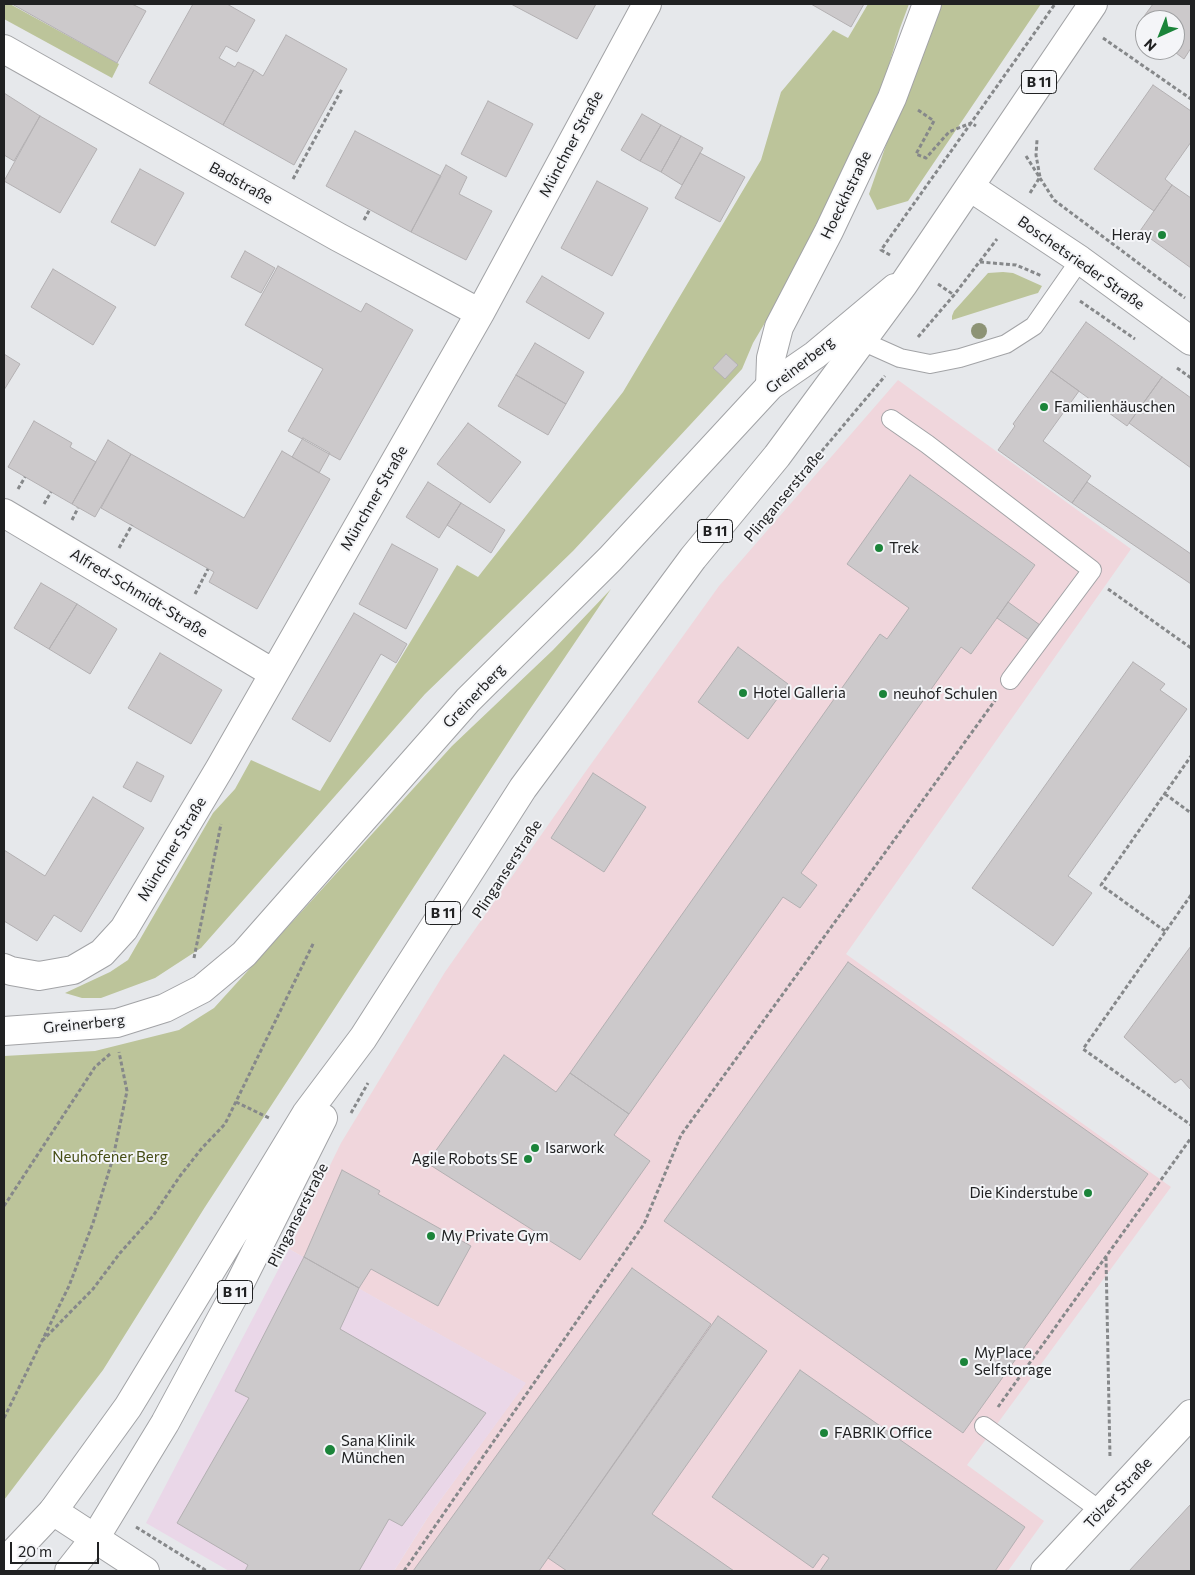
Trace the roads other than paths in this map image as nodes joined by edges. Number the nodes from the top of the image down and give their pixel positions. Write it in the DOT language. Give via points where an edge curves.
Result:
graph roads {
  1 [pos="646,4"];
  2 [pos="926,4"];
  3 [pos="1092,4"];
  4 [pos="4,49"];
  5 [pos="970,186"];
  6 [pos="1080,260"];
  7 [pos="910,276"];
  8 [pos="480,313"];
  9 [pos="862,341"];
  10 [pos="1191,341"];
  11 [pos="770,386"];
  12 [pos="891,419"];
  13 [pos="4,514"];
  14 [pos="273,673"];
  15 [pos="1010,680"];
  16 [pos="4,968"];
  17 [pos="4,1031"];
  18 [pos="363,1038"];
  19 [pos="1191,1414"];
  20 [pos="984,1426"];
  21 [pos="1106,1506"];
  22 [pos="53,1511"];
  23 [pos="95,1538"];
  24 [pos="4,1563"];
  25 [pos="69,1571"];
  26 [pos="145,1571"];
  27 [pos="1045,1571"];
  1 -- 8 [label="street, Münchner Straße"];
  2 -- 11 [label="street, Hoeckhstraße" via="892,98 779,327 771,358"];
  3 -- 5 [label="street, B 11"];
  4 -- 8 [label="street, Badstraße"];
  5 -- 6 [label="street, Boschetsrieder Straße"];
  5 -- 7 [label="street, Plinganserstraße / B 11"];
  6 -- 9 [label="lane" via="1034,326 1006,344 930,364 900,358"];
  6 -- 10 [label="street, Boschetsrieder Straße"];
  7 -- 9 [label="street, Plinganserstraße / B 11"];
  7 -- 11 [label="street, Greinerberg" via="815,355"];
  8 -- 14 [label="street, Münchner Straße"];
  9 -- 18 [label="street, Plinganserstraße / B 11" via="777,456 693,558 523,788"];
  11 -- 17 [label="street, Greinerberg" via="610,558 468,700 244,954 202,989 165,1008 117,1023"];
  12 -- 15 [label="lane" via="1092,570"];
  13 -- 14 [label="street, Alfred-Schmidt-Straße"];
  14 -- 16 [label="street, Münchner Straße" via="124,929 102,953 73,970 39,976"];
  18 -- 22 [label="street, Plinganserstraße / B 11" via="306,1114 128,1407"];
  18 -- 23 [label="street, Plinganserstraße / B 11" via="166,1423"];
  19 -- 21 [label="street, Tölzer Straße"];
  20 -- 21 [label="lane"];
  21 -- 27 [label="street, Tölzer Straße"];
  22 -- 23 [label="street"];
  22 -- 24 [label="street, Plinganserstraße / B 11"];
  23 -- 25 [label="street, Plinganserstraße / B 11"];
  23 -- 26 [label="street"];
}
